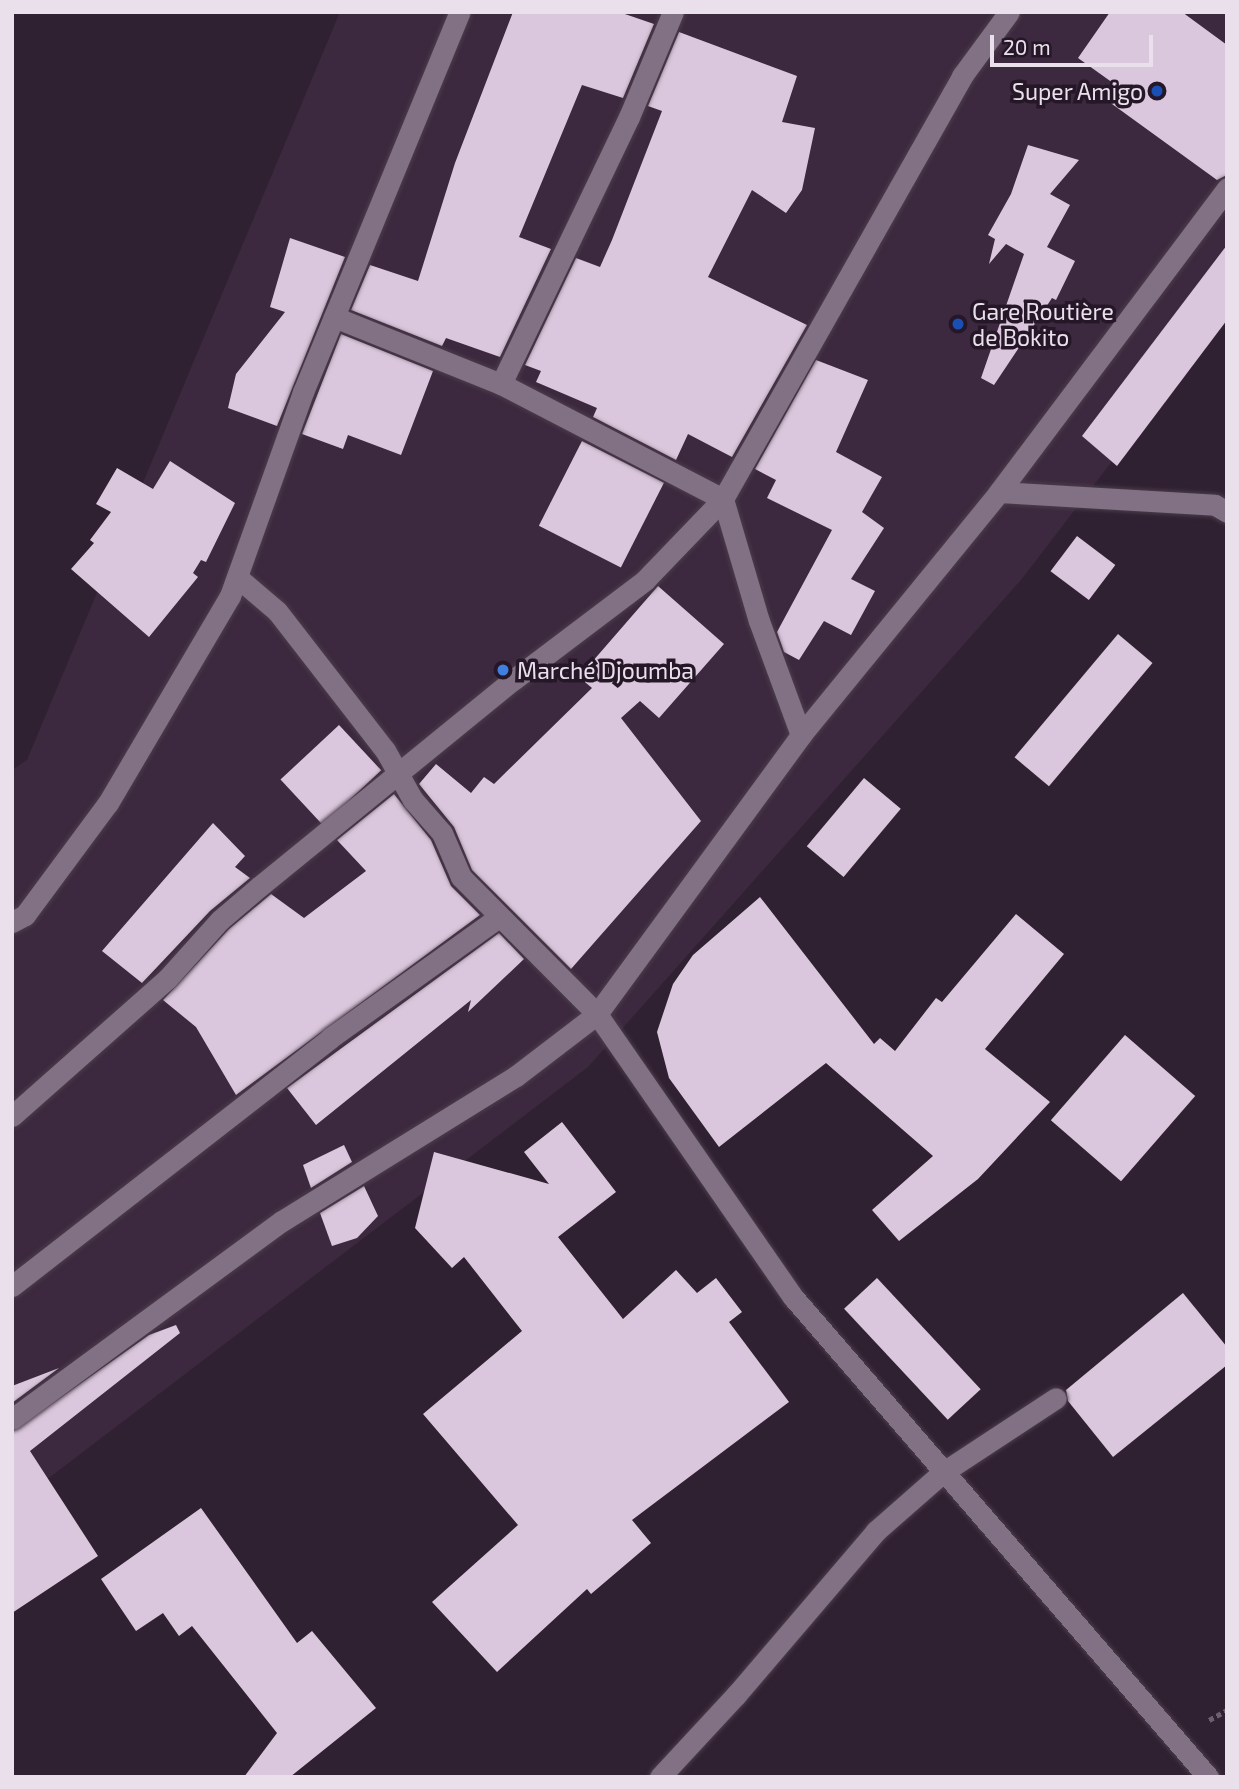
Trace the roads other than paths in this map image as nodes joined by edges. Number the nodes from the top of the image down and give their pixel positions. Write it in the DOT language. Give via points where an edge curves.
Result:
graph roads {
  1 [pos="460,12"];
  2 [pos="673,12"];
  3 [pos="1009,12"];
  4 [pos="1227,188"];
  5 [pos="334,317"];
  6 [pos="501,384"];
  7 [pos="999,492"];
  8 [pos="723,499"];
  9 [pos="1227,512"];
  10 [pos="237,577"];
  11 [pos="801,735"];
  12 [pos="402,775"];
  13 [pos="499,917"];
  14 [pos="12,922"];
  15 [pos="597,1014"];
  16 [pos="12,1116"];
  17 [pos="12,1286"];
  18 [pos="1056,1398"];
  19 [pos="12,1419"];
  20 [pos="942,1473"];
  21 [pos="660,1777"];
  22 [pos="1208,1777"];
  1 -- 5 [label="street"];
  2 -- 6 [label="street" via="629,117"];
  3 -- 8 [label="street" via="962,76"];
  4 -- 7 [label="street"];
  5 -- 6 [label="street"];
  5 -- 10 [label="street"];
  6 -- 8 [label="street"];
  7 -- 9 [label="street" via="1215,505"];
  7 -- 11 [label="street"];
  8 -- 11 [label="street" via="759,621"];
  8 -- 12 [label="street" via="645,580 513,680"];
  10 -- 12 [label="street" via="277,611"];
  10 -- 14 [label="street" via="108,803 25,915"];
  11 -- 15 [label="street"];
  12 -- 13 [label="street" via="413,800 442,833 461,877"];
  12 -- 16 [label="street" via="220,920 167,979"];
  13 -- 15 [label="street"];
  13 -- 17 [label="street" via="330,1038"];
  15 -- 19 [label="street" via="516,1076 282,1221"];
  15 -- 20 [label="street" via="793,1297"];
  18 -- 20 [label="street"];
  20 -- 21 [label="street" via="876,1531"];
  20 -- 22 [label="street"];
}
